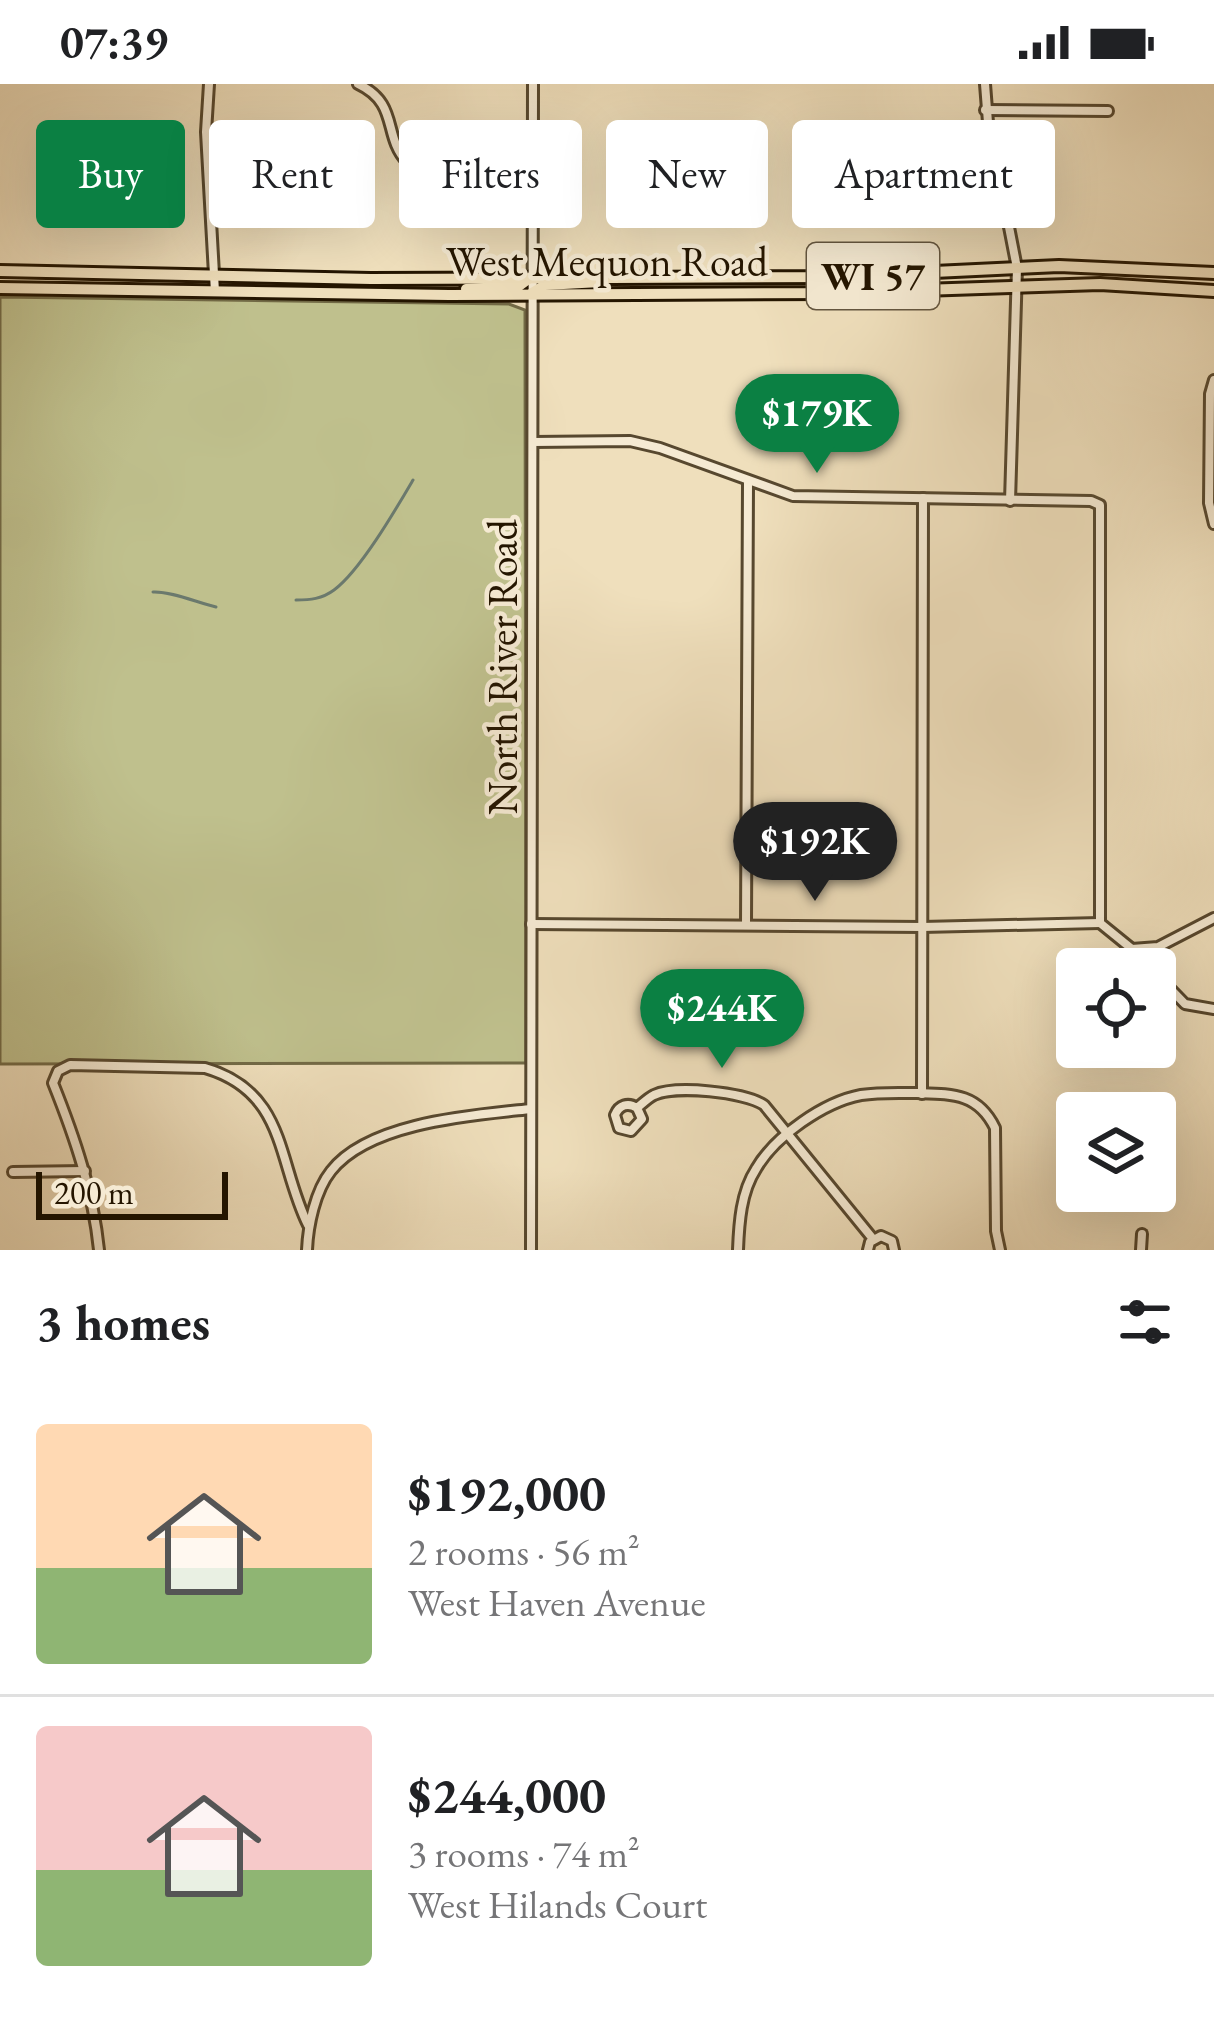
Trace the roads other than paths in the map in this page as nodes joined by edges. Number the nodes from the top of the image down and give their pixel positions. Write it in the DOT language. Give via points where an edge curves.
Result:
graph roads {
  1 [pos="208,84"];
  2 [pos="358,84"];
  3 [pos="532,84"];
  4 [pos="985,84"];
  5 [pos="985,110"];
  6 [pos="1108,110"];
  7 [pos="532,120"];
  8 [pos="399,150"];
  9 [pos="209,163"];
  10 [pos="239,203"];
  11 [pos="214,228"];
  12 [pos="531,228"];
  13 [pos="1017,268"];
  14 [pos="0,271"];
  15 [pos="1214,273"];
  16 [pos="216,274"];
  17 [pos="531,277"];
  18 [pos="621,277"];
  19 [pos="1017,286"];
  20 [pos="0,288"];
  21 [pos="1214,291"];
  22 [pos="215,292"];
  23 [pos="531,294"];
  24 [pos="449,295"];
  25 [pos="1214,380"];
  26 [pos="533,442"];
  27 [pos="748,483"];
  28 [pos="923,498"];
  29 [pos="1010,501"];
  30 [pos="1214,524"];
  31 [pos="1214,918"];
  32 [pos="1100,922"];
  33 [pos="531,924"];
  34 [pos="746,925"];
  35 [pos="922,927"];
  36 [pos="1131,948"];
  37 [pos="1141,948"];
  38 [pos="1176,995"];
  39 [pos="1214,1009"];
  40 [pos="922,1094"];
  41 [pos="637,1108"];
  42 [pos="531,1109"];
  43 [pos="788,1134"];
  44 [pos="85,1171"];
  45 [pos="13,1172"];
  46 [pos="308,1225"];
  47 [pos="1142,1234"];
  48 [pos="873,1239"];
  49 [pos="100,1250"];
  50 [pos="307,1250"];
  51 [pos="531,1250"];
  52 [pos="738,1250"];
  53 [pos="868,1250"];
  54 [pos="895,1250"];
  55 [pos="1000,1250"];
  56 [pos="1141,1250"];
  1 -- 9 [label="street"];
  2 -- 8 [label="street" via="382,100"];
  3 -- 7 [label="street, North River Road"];
  4 -- 5 [label="street"];
  5 -- 6 [label="street"];
  5 -- 13 [label="street"];
  10 -- 10 [label="street" via="278,190 288,201 280,213"];
  11 -- 16 [label="street"];
  12 -- 17 [label="street, North River Road"];
  13 -- 15 [label="main road, West Mequon Road / WI 57"];
  13 -- 18 [label="main road, West Mequon Road / WI 57"];
  13 -- 19 [label="street"];
  14 -- 16 [label="main road, West Mequon Road / WI 57"];
  16 -- 17 [label="main road, West Mequon Road / WI 57"];
  16 -- 22 [label="street"];
  17 -- 18 [label="main road, West Mequon Road / WI 57"];
  17 -- 23 [label="street, North River Road"];
  17 -- 24 [label="main road" via="519,286"];
  18 -- 23 [label="main road" via="544,285"];
  19 -- 21 [label="main road, West Mequon Road / WI 57"];
  19 -- 23 [label="main road, West Mequon Road / WI 57"];
  19 -- 29 [label="street"];
  20 -- 22 [label="main road, West Mequon Road / WI 57"];
  22 -- 24 [label="main road, West Mequon Road / WI 57"];
  23 -- 24 [label="main road, West Mequon Road / WI 57"];
  23 -- 26 [label="street, North River Road"];
  25 -- 30 [label="street"];
  26 -- 27 [label="street" via="629,441"];
  26 -- 33 [label="street, North River Road"];
  27 -- 28 [label="street" via="793,496"];
  27 -- 34 [label="street"];
  28 -- 29 [label="street"];
  28 -- 35 [label="street"];
  29 -- 32 [label="street" via="1100,505"];
  31 -- 37 [label="street"];
  32 -- 35 [label="street"];
  32 -- 36 [label="street"];
  33 -- 34 [label="street"];
  33 -- 42 [label="street, North River Road"];
  34 -- 35 [label="street"];
  35 -- 40 [label="street"];
  38 -- 39 [label="street"];
  40 -- 43 [label="street" via="858,1096"];
  40 -- 55 [label="street" via="955,1093 988,1113"];
  41 -- 43 [label="street" via="655,1094 734,1093 764,1105"];
  42 -- 46 [label="street" via="460,1115 372,1142 328,1173"];
  42 -- 51 [label="street, North River Road"];
  43 -- 48 [label="street"];
  43 -- 52 [label="street" via="754,1171"];
  44 -- 45 [label="street"];
  44 -- 46 [label="street" via="53,1083 58,1071 70,1064 205,1068 225,1074 274,1120"];
  44 -- 49 [label="street"];
  46 -- 50 [label="street"];
  47 -- 56 [label="street"];
  48 -- 53 [label="street"];
  48 -- 54 [label="street" via="889,1238"];
}
